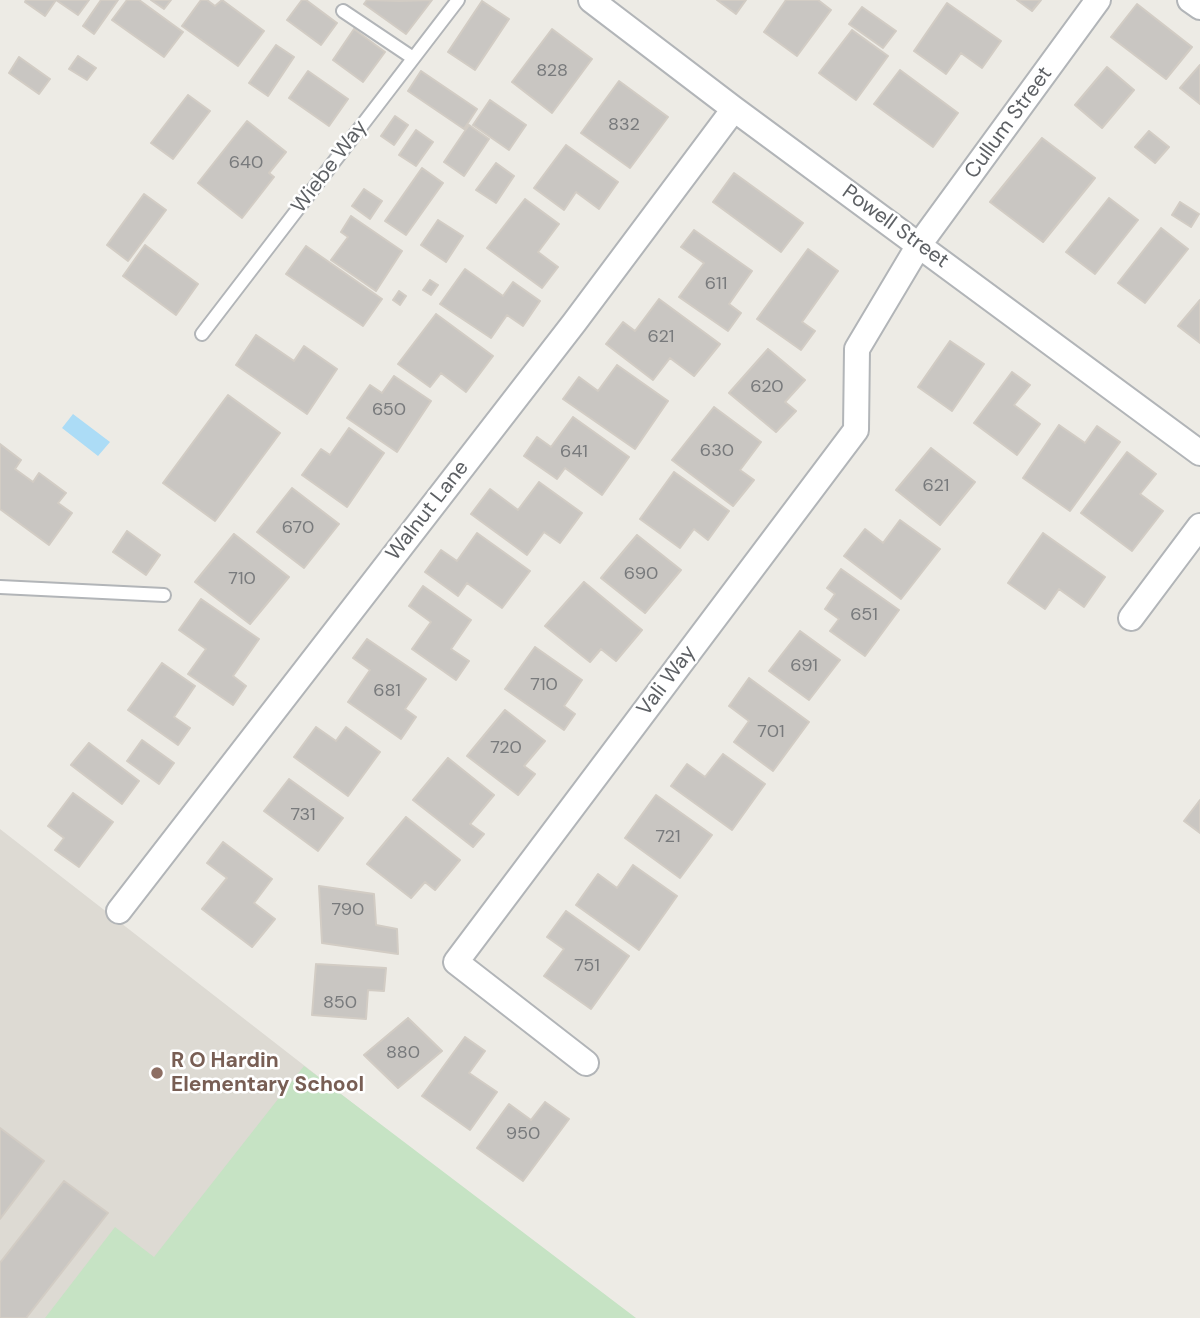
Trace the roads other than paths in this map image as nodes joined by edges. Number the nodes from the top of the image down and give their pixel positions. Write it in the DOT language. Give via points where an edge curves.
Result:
graph roads {
  1 [pos="458,0"];
  2 [pos="591,0"];
  3 [pos="1098,0"];
  4 [pos="1190,0"];
  5 [pos="1200,7"];
  6 [pos="343,11"];
  7 [pos="413,58"];
  8 [pos="734,109"];
  9 [pos="919,245"];
  10 [pos="202,334"];
  11 [pos="1200,453"];
  12 [pos="1200,526"];
  13 [pos="0,587"];
  14 [pos="164,594"];
  15 [pos="1130,618"];
  16 [pos="119,911"];
  17 [pos="586,1063"];
  1 -- 7 [label="lane, Wiebe Way"];
  2 -- 8 [label="street, Powell Street"];
  3 -- 9 [label="street, Cullum Street"];
  4 -- 5 [label="street"];
  6 -- 7 [label="lane"];
  7 -- 10 [label="lane, Wiebe Way"];
  8 -- 9 [label="street, Powell Street"];
  8 -- 16 [label="street, Walnut Lane"];
  9 -- 11 [label="street, Powell Street"];
  9 -- 17 [label="street, Vali Way" via="857,349 856,430 456,962"];
  12 -- 15 [label="street"];
  13 -- 14 [label="lane"];
}
